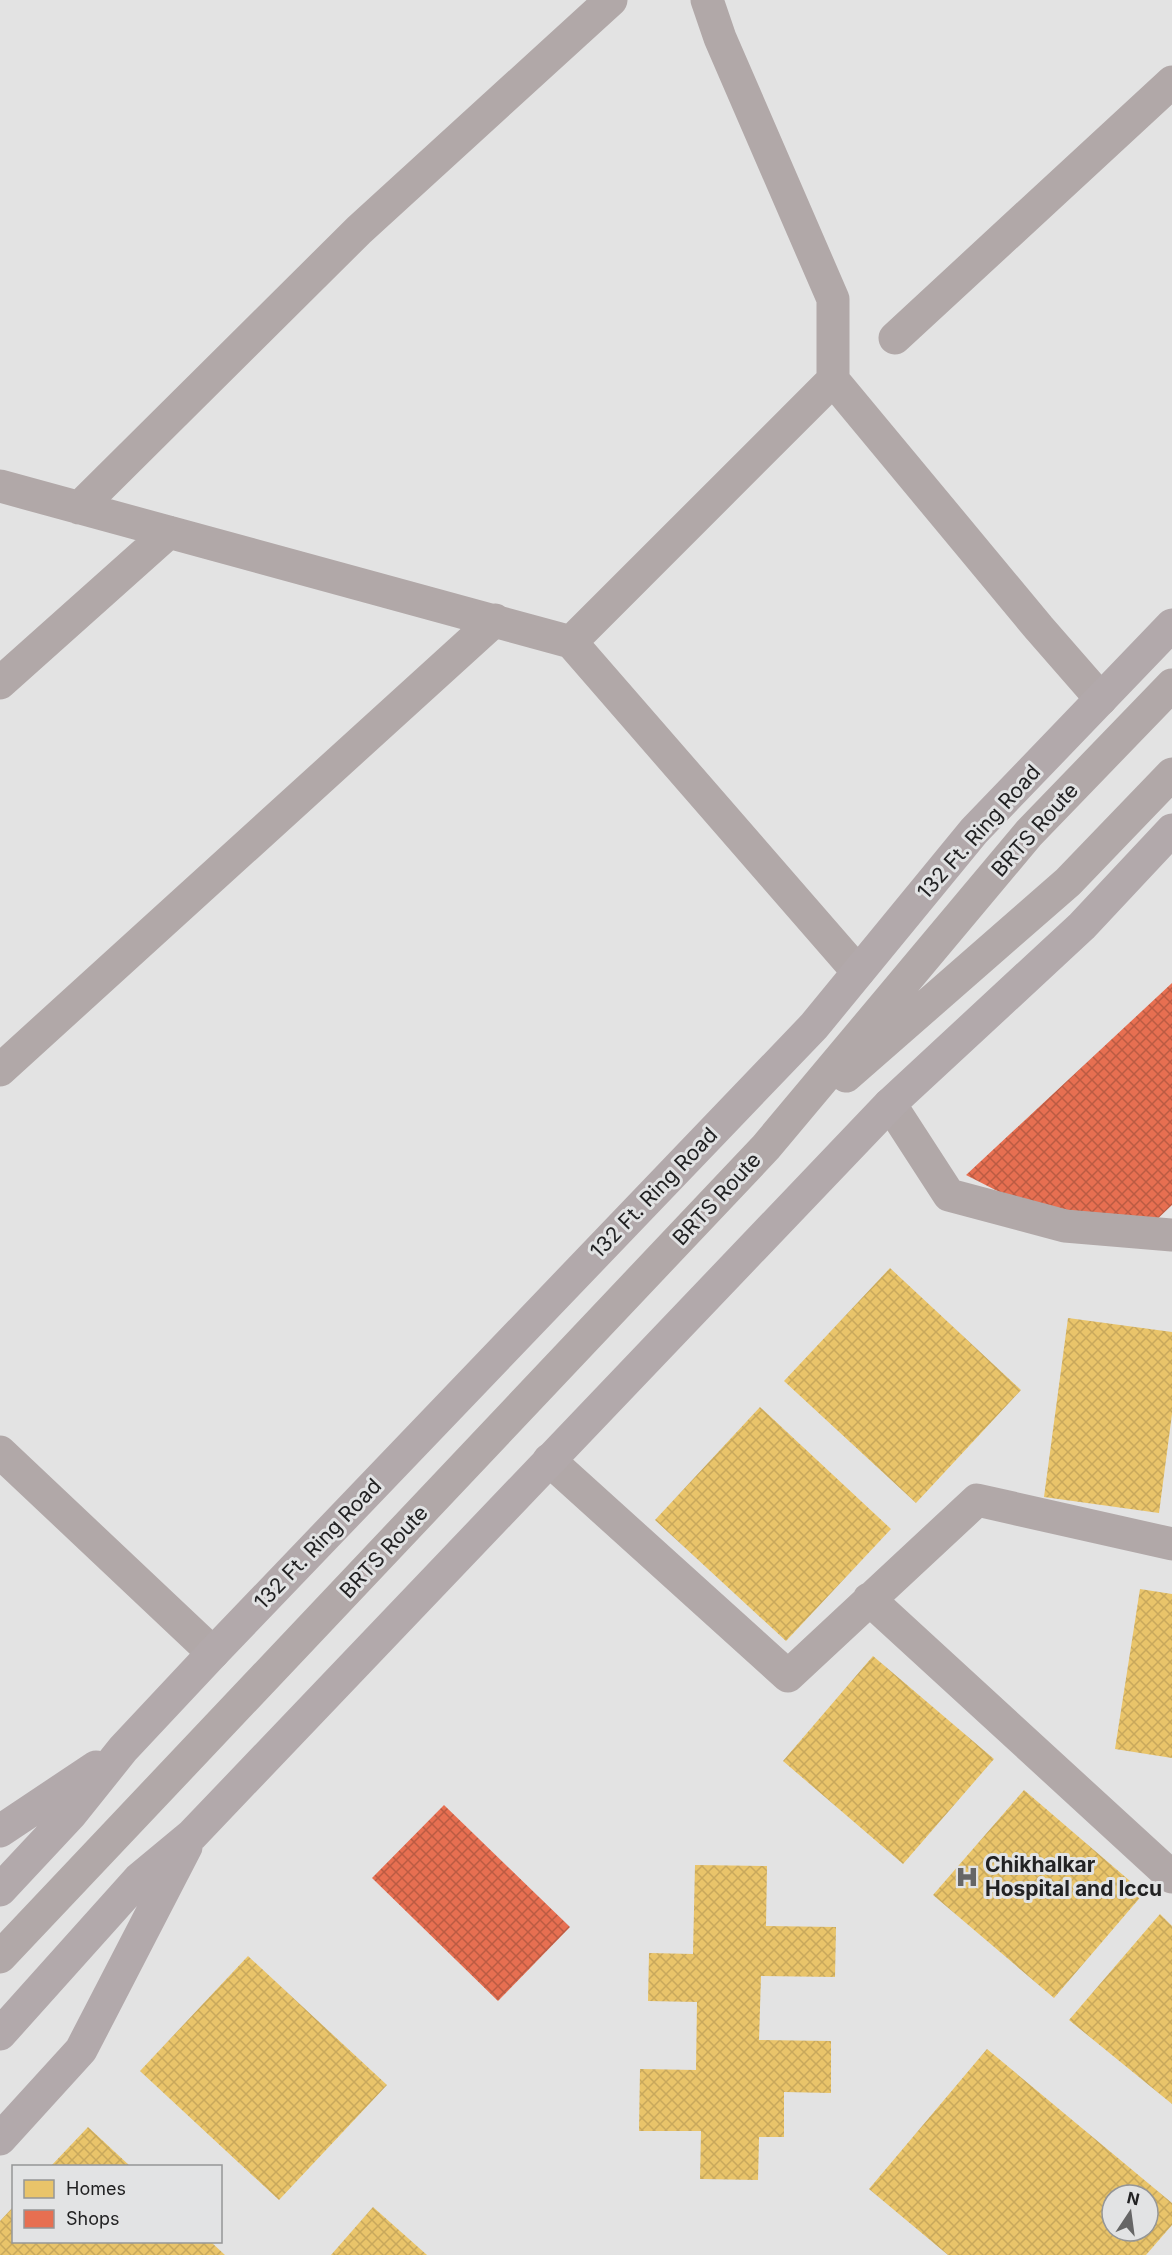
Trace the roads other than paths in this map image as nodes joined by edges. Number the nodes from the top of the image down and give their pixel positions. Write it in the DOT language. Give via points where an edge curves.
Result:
graph roads {
  1 [pos="611,0"];
  2 [pos="707,0"];
  3 [pos="1172,82"];
  4 [pos="895,338"];
  5 [pos="832,380"];
  6 [pos="0,486"];
  7 [pos="79,508"];
  8 [pos="169,532"];
  9 [pos="495,620"];
  10 [pos="1172,626"];
  11 [pos="571,642"];
  12 [pos="0,683"];
  13 [pos="1172,685"];
  14 [pos="1101,699"];
  15 [pos="1172,774"];
  16 [pos="1172,830"];
  17 [pos="858,972"];
  18 [pos="0,1070"];
  19 [pos="890,1104"];
  20 [pos="766,1147"];
  21 [pos="1172,1235"];
  22 [pos="0,1452"];
  23 [pos="549,1461"];
  24 [pos="1172,1544"];
  25 [pos="869,1599"];
  26 [pos="213,1653"];
  27 [pos="123,1749"];
  28 [pos="0,1831"];
  29 [pos="192,1835"];
  30 [pos="1172,1877"];
  31 [pos="0,1890"];
  32 [pos="0,1957"];
  33 [pos="0,2034"];
  34 [pos="0,2139"];
  1 -- 7 [label="street" via="359,230"];
  2 -- 5 [label="street" via="833,299"];
  3 -- 4 [label="street"];
  5 -- 11 [label="street"];
  5 -- 14 [label="street"];
  6 -- 7 [label="street"];
  7 -- 8 [label="street"];
  8 -- 9 [label="street"];
  8 -- 12 [label="street"];
  9 -- 11 [label="street"];
  9 -- 18 [label="street"];
  10 -- 14 [label="main road, 132 Ft. Ring Road"];
  11 -- 17 [label="street"];
  13 -- 20 [label="street, BRTS Route" via="1029,833"];
  14 -- 17 [label="main road, 132 Ft. Ring Road" via="974,831"];
  15 -- 20 [label="street, BRTS Route" via="1068,882"];
  16 -- 19 [label="main road" via="1082,926"];
  17 -- 26 [label="main road, 132 Ft. Ring Road" via="805,1035"];
  19 -- 21 [label="street" via="949,1195 1065,1226"];
  19 -- 23 [label="main road"];
  20 -- 32 [label="street, BRTS Route"];
  22 -- 26 [label="street"];
  23 -- 25 [label="street" via="788,1676"];
  23 -- 29 [label="main road"];
  24 -- 25 [label="street" via="977,1500"];
  25 -- 30 [label="street"];
  26 -- 27 [label="main road, 132 Ft. Ring Road"];
  27 -- 28 [label="main road"];
  27 -- 31 [label="main road" via="71,1814"];
  29 -- 33 [label="main road" via="139,1879"];
  29 -- 34 [label="main road" via="81,2050"];
}
